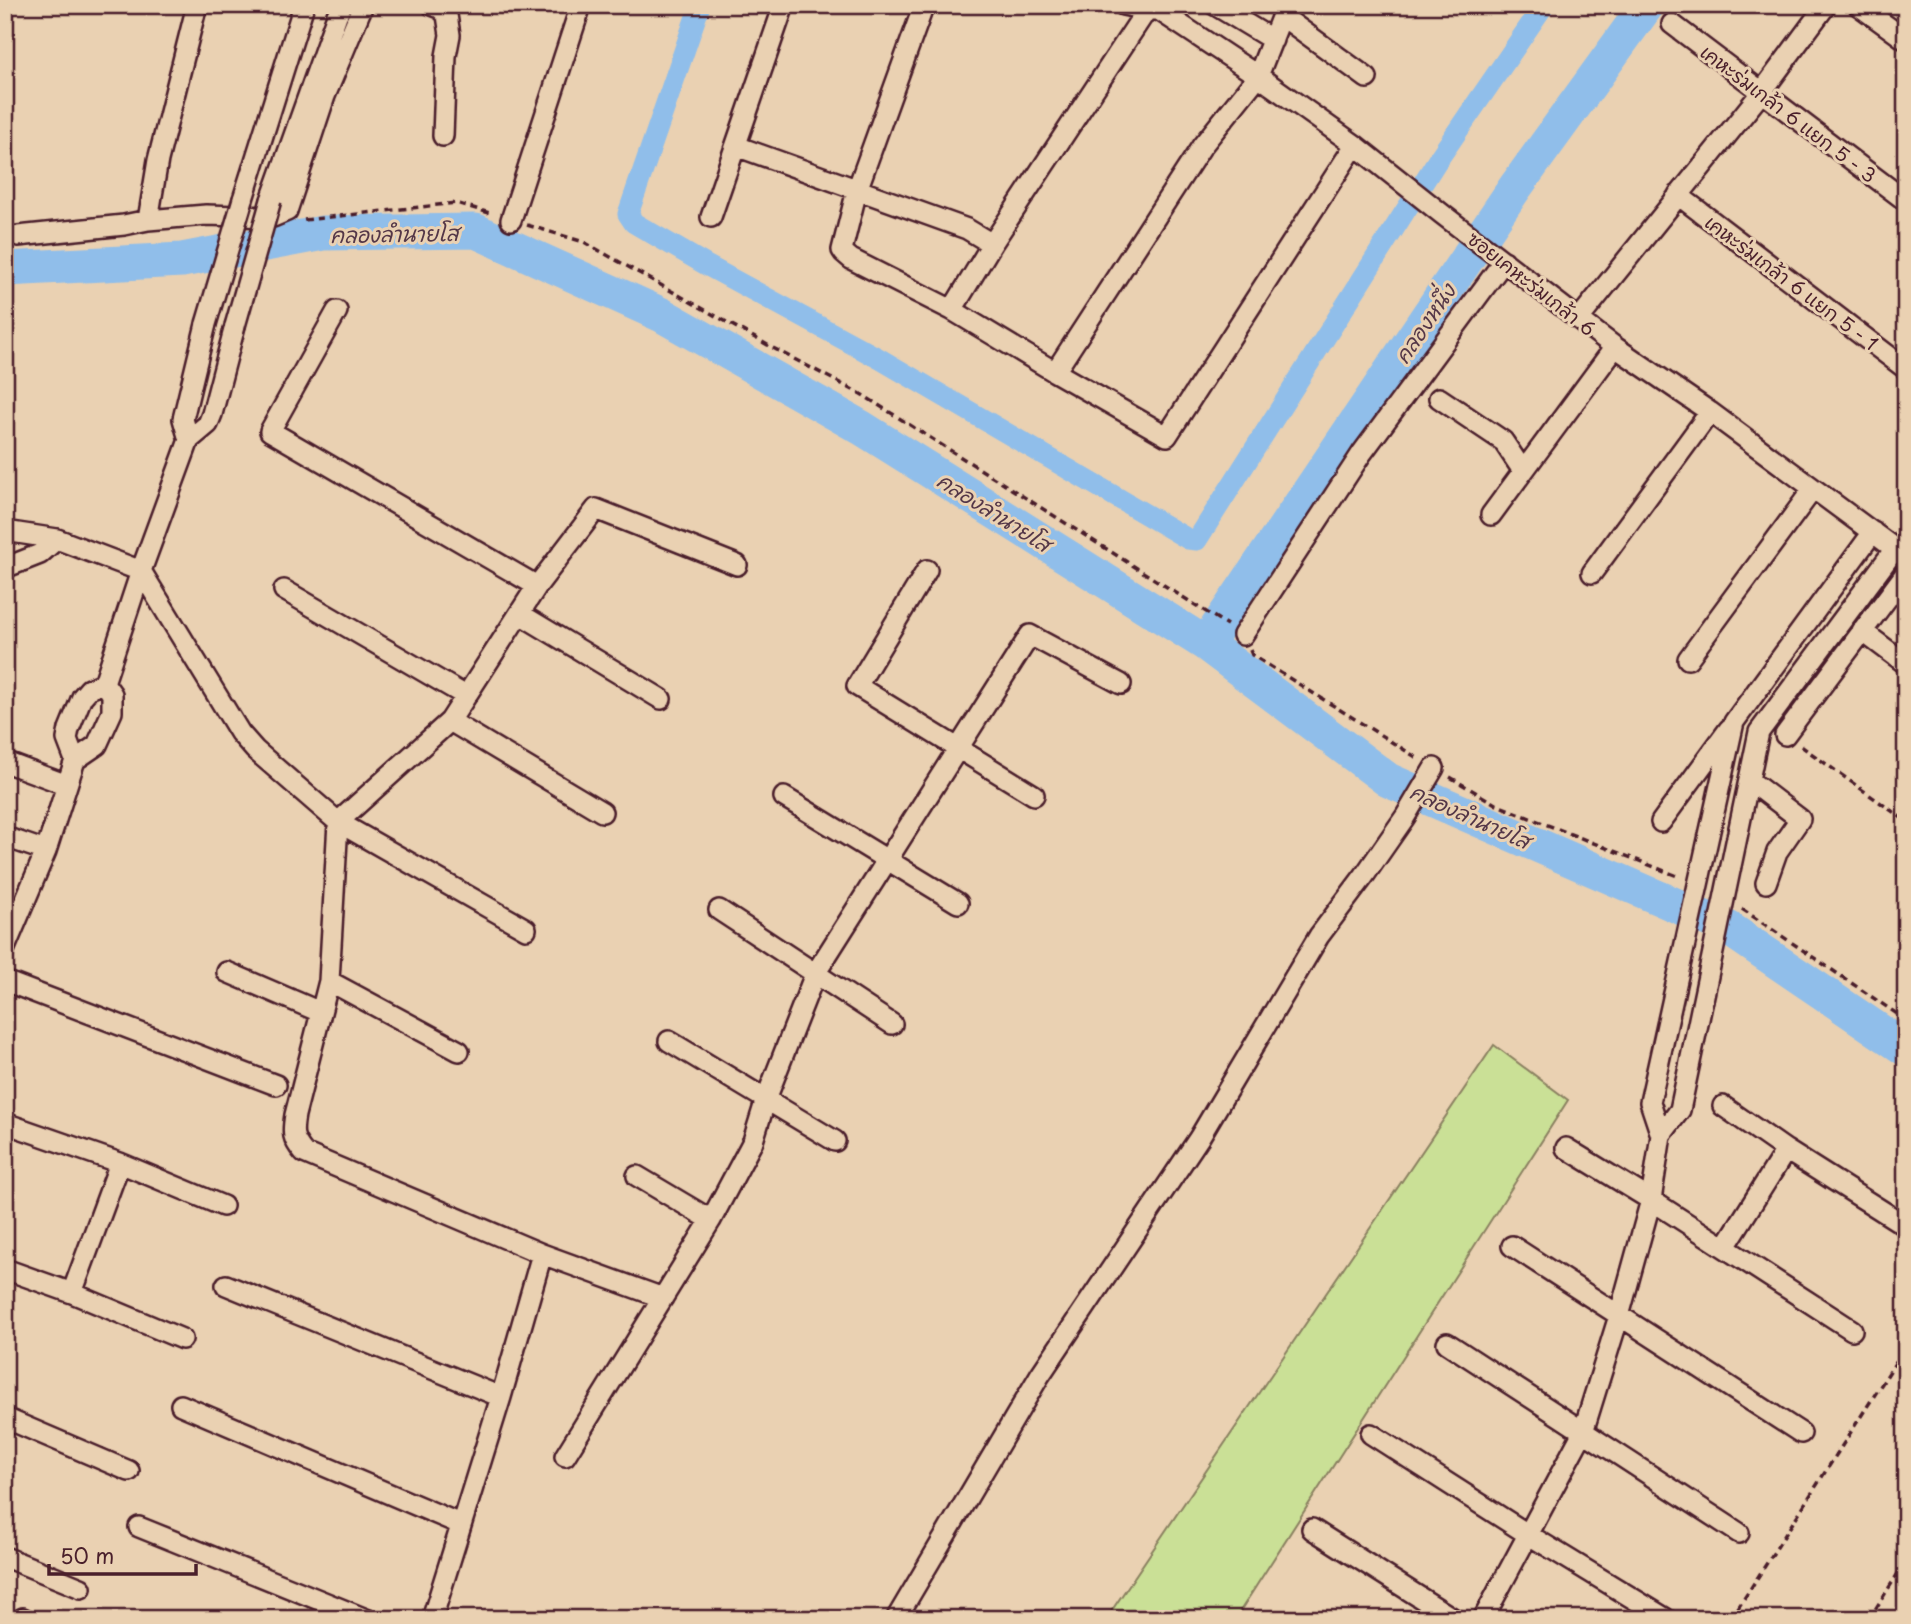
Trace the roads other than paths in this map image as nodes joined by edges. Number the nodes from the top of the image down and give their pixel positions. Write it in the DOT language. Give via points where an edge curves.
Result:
graph roads {
  1 [pos="304,5"];
  2 [pos="342,5"];
  3 [pos="363,5"];
  4 [pos="432,5"];
  5 [pos="581,5"];
  6 [pos="784,5"];
  7 [pos="924,5"];
  8 [pos="1123,5"];
  9 [pos="1215,5"];
  10 [pos="1826,5"];
  11 [pos="1858,5"];
  12 [pos="1152,8"];
  13 [pos="1284,11"];
  14 [pos="195,13"];
  15 [pos="1672,24"];
  16 [pos="1273,40"];
  17 [pos="1906,40"];
  18 [pos="1258,76"];
  19 [pos="1367,78"];
  20 [pos="1761,93"];
  21 [pos="443,136"];
  22 [pos="1355,145"];
  23 [pos="736,146"];
  24 [pos="857,190"];
  25 [pos="1678,195"];
  26 [pos="1906,201"];
  27 [pos="711,217"];
  28 [pos="148,220"];
  29 [pos="511,220"];
  30 [pos="18,236"];
  31 [pos="992,243"];
  32 [pos="1499,257"];
  33 [pos="952,310"];
  34 [pos="337,311"];
  35 [pos="1579,319"];
  36 [pos="1615,346"];
  37 [pos="1906,369"];
  38 [pos="1055,372"];
  39 [pos="1439,398"];
  40 [pos="1710,412"];
  41 [pos="189,440"];
  42 [pos="1523,471"];
  43 [pos="1813,489"];
  44 [pos="1491,515"];
  45 [pos="5,531"];
  46 [pos="1872,532"];
  47 [pos="57,539"];
  48 [pos="1900,553"];
  49 [pos="737,565"];
  50 [pos="7,567"];
  51 [pos="927,570"];
  52 [pos="141,571"];
  53 [pos="1592,573"];
  54 [pos="1906,573"];
  55 [pos="537,586"];
  56 [pos="284,590"];
  57 [pos="520,614"];
  58 [pos="1862,631"];
  59 [pos="1243,635"];
  60 [pos="1688,659"];
  61 [pos="1906,664"];
  62 [pos="104,683"];
  63 [pos="1121,684"];
  64 [pos="466,696"];
  65 [pos="661,699"];
  66 [pos="450,721"];
  67 [pos="1734,723"];
  68 [pos="1785,735"];
  69 [pos="957,749"];
  70 [pos="1727,752"];
  71 [pos="1754,756"];
  72 [pos="75,760"];
  73 [pos="5,762"];
  74 [pos="1434,768"];
  75 [pos="1749,780"];
  76 [pos="67,785"];
  77 [pos="1034,795"];
  78 [pos="784,797"];
  79 [pos="602,812"];
  80 [pos="338,822"];
  81 [pos="1661,822"];
  82 [pos="5,836"];
  83 [pos="46,851"];
  84 [pos="887,860"];
  85 [pos="1766,883"];
  86 [pos="958,903"];
  87 [pos="719,910"];
  88 [pos="526,929"];
  89 [pos="5,948"];
  90 [pos="227,972"];
  91 [pos="815,974"];
  92 [pos="5,981"];
  93 [pos="328,981"];
  94 [pos="320,1012"];
  95 [pos="891,1024"];
  96 [pos="669,1041"];
  97 [pos="459,1051"];
  98 [pos="276,1085"];
  99 [pos="766,1099"];
  100 [pos="1723,1106"];
  101 [pos="5,1124"];
  102 [pos="1661,1135"];
  103 [pos="835,1141"];
  104 [pos="1566,1147"];
  105 [pos="1786,1150"];
  106 [pos="120,1163"];
  107 [pos="637,1176"];
  108 [pos="1651,1200"];
  109 [pos="223,1206"];
  110 [pos="711,1220"];
  111 [pos="1906,1226"];
  112 [pos="1512,1246"];
  113 [pos="1725,1247"];
  114 [pos="542,1254"];
  115 [pos="5,1269"];
  116 [pos="226,1285"];
  117 [pos="72,1293"];
  118 [pos="663,1298"];
  119 [pos="1619,1316"];
  120 [pos="1852,1330"];
  121 [pos="182,1339"];
  122 [pos="1447,1343"];
  123 [pos="501,1396"];
  124 [pos="181,1405"];
  125 [pos="5,1418"];
  126 [pos="1583,1432"];
  127 [pos="1801,1433"];
  128 [pos="1371,1434"];
  129 [pos="565,1456"];
  130 [pos="129,1471"];
  131 [pos="460,1524"];
  132 [pos="139,1527"];
  133 [pos="1312,1529"];
  134 [pos="1739,1533"];
  135 [pos="1529,1535"];
  136 [pos="5,1557"];
  137 [pos="80,1588"];
  138 [pos="1665,1618"];
  139 [pos="366,1619"];
  140 [pos="432,1619"];
  141 [pos="896,1619"];
  142 [pos="1454,1619"];
  143 [pos="1483,1619"];
  1 -- 41 [label="street, bridge" via="206,324 183,419"];
  2 -- 41 [label="street, bridge" via="271,200 208,424"];
  3 -- 28 [label="street" via="325,96 287,211 273,217 206,215"];
  4 -- 21 [label="street" via="447,15 450,36"];
  5 -- 29 [label="street"];
  6 -- 23 [label="street"];
  7 -- 24 [label="street"];
  8 -- 12 [label="street, ซอยเคหะร่มเกล้า 6"];
  9 -- 16 [label="street"];
  10 -- 20 [label="street"];
  11 -- 17 [label="street"];
  12 -- 18 [label="street, ซอยเคหะร่มเกล้า 6"];
  12 -- 31 [label="street"];
  13 -- 16 [label="street"];
  13 -- 19 [label="street"];
  14 -- 28 [label="street" via="158,160"];
  15 -- 20 [label="street, เคหะร่มเกล้า 6 แยก 5 - 3"];
  16 -- 18 [label="street"];
  18 -- 22 [label="street, ซอยเคหะร่มเกล้า 6"];
  18 -- 38 [label="street" via="1202,146"];
  20 -- 25 [label="street"];
  20 -- 26 [label="street, เคหะร่มเกล้า 6 แยก 5 - 3"];
  22 -- 32 [label="street, ซอยเคหะร่มเกล้า 6"];
  22 -- 38 [label="street" via="1167,436"];
  23 -- 24 [label="street"];
  23 -- 27 [label="street"];
  24 -- 31 [label="street" via="967,229"];
  24 -- 33 [label="street" via="844,253"];
  25 -- 35 [label="street"];
  25 -- 37 [label="street, เคหะร่มเกล้า 6 แยก 5 - 1"];
  28 -- 30 [label="street"];
  31 -- 33 [label="street"];
  32 -- 35 [label="street, ซอยเคหะร่มเกล้า 6"];
  32 -- 59 [label="street" via="1362,453"];
  33 -- 38 [label="street"];
  34 -- 55 [label="street" via="270,431"];
  35 -- 36 [label="street, ซอยเคหะร่มเกล้า 6"];
  36 -- 40 [label="street, ซอยเคหะร่มเกล้า 6"];
  36 -- 42 [label="street"];
  39 -- 42 [label="street" via="1503,442"];
  40 -- 43 [label="street, ซอยเคหะร่มเกล้า 6"];
  40 -- 53 [label="street"];
  41 -- 52 [label="street"];
  42 -- 44 [label="street"];
  43 -- 46 [label="street, ซอยเคหะร่มเกล้า 6"];
  43 -- 60 [label="street"];
  45 -- 47 [label="street"];
  46 -- 48 [label="street, ซอยเคหะร่มเกล้า 6"];
  46 -- 67 [label="street"];
  47 -- 50 [label="street" via="40,554"];
  47 -- 52 [label="street"];
  48 -- 71 [label="street" via="1759,732"];
  49 -- 55 [label="street" via="596,509"];
  51 -- 69 [label="street" via="857,686"];
  52 -- 62 [label="street"];
  52 -- 80 [label="street" via="240,733"];
  54 -- 58 [label="street"];
  55 -- 57 [label="street"];
  56 -- 64 [label="street"];
  57 -- 64 [label="street"];
  57 -- 65 [label="street"];
  58 -- 61 [label="street"];
  58 -- 68 [label="street"];
  62 -- 72 [label="street" via="82,696 69,729 67,739"];
  62 -- 72 [label="street" via="112,694 112,712 97,745"];
  63 -- 69 [label="street" via="1030,635"];
  64 -- 66 [label="street"];
  66 -- 79 [label="street"];
  66 -- 80 [label="street"];
  67 -- 70 [label="street"];
  67 -- 81 [label="street"];
  69 -- 77 [label="street"];
  69 -- 84 [label="street"];
  70 -- 71 [label="street"];
  70 -- 102 [label="street" via="1650,1102"];
  71 -- 75 [label="street"];
  72 -- 76 [label="street"];
  73 -- 76 [label="street"];
  74 -- 141 [label="street" via="1405,817 1319,936 1199,1138 1040,1375"];
  75 -- 85 [label="street" via="1800,819 1777,852"];
  75 -- 102 [label="street" via="1680,1110"];
  76 -- 83 [label="street"];
  78 -- 84 [label="street"];
  80 -- 88 [label="street"];
  80 -- 93 [label="street"];
  82 -- 83 [label="street"];
  83 -- 89 [label="street"];
  84 -- 86 [label="street"];
  84 -- 91 [label="street"];
  87 -- 91 [label="street"];
  90 -- 94 [label="street"];
  91 -- 95 [label="street"];
  91 -- 99 [label="street"];
  92 -- 98 [label="street"];
  93 -- 94 [label="street"];
  93 -- 97 [label="street"];
  94 -- 114 [label="street" via="292,1130 304,1153"];
  96 -- 99 [label="street"];
  99 -- 103 [label="street"];
  99 -- 110 [label="street" via="752,1141"];
  100 -- 105 [label="street"];
  101 -- 106 [label="street"];
  102 -- 108 [label="street"];
  104 -- 108 [label="street"];
  105 -- 111 [label="street"];
  105 -- 113 [label="street"];
  106 -- 109 [label="street"];
  106 -- 117 [label="street"];
  107 -- 110 [label="street"];
  108 -- 113 [label="street"];
  108 -- 119 [label="street"];
  110 -- 118 [label="street"];
  112 -- 119 [label="street"];
  113 -- 120 [label="street"];
  114 -- 118 [label="street"];
  114 -- 123 [label="street"];
  115 -- 117 [label="street"];
  116 -- 123 [label="street"];
  117 -- 121 [label="street"];
  118 -- 129 [label="street"];
  119 -- 126 [label="street"];
  119 -- 127 [label="street"];
  122 -- 126 [label="street"];
  123 -- 131 [label="street"];
  124 -- 131 [label="street"];
  125 -- 130 [label="street"];
  126 -- 134 [label="street"];
  126 -- 135 [label="street"];
  128 -- 135 [label="street"];
  131 -- 140 [label="street"];
  132 -- 139 [label="street"];
  133 -- 142 [label="street"];
  135 -- 138 [label="street"];
  135 -- 143 [label="street"];
  136 -- 137 [label="street"];
}
